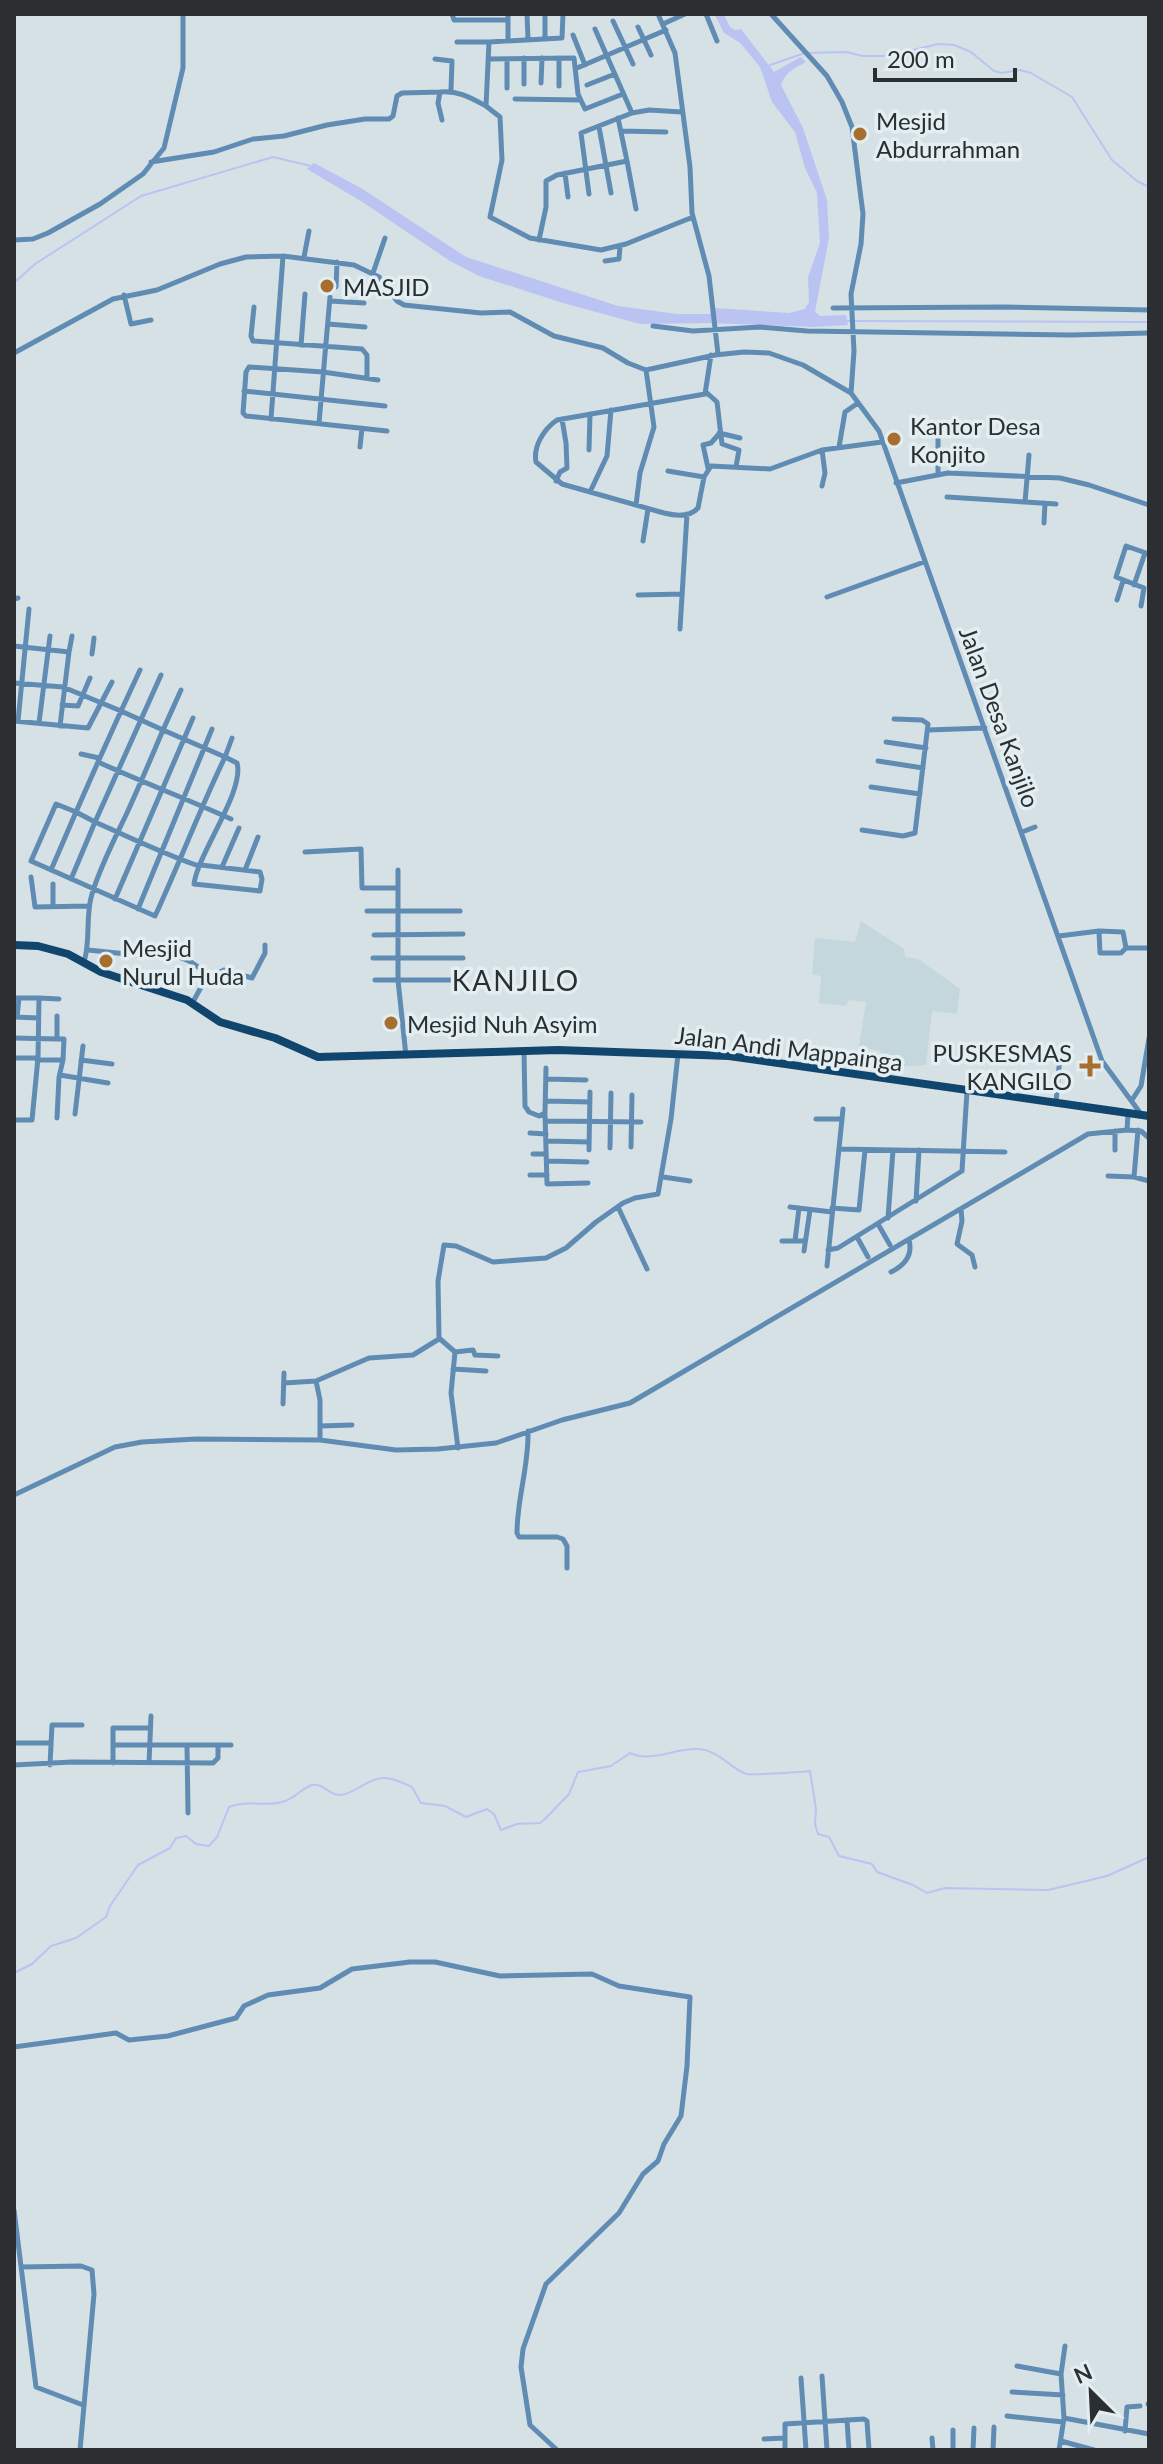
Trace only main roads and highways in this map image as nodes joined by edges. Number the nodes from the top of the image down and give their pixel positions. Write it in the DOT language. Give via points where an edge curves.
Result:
graph roads {
  1 [pos="14,945"];
  2 [pos="1145,1115"];
  1 -- 2 [label="main road, Jalan Andi Mappainga" via="54,950 101,972 193,1002 220,1022 318,1057 524,1050 729,1056"];
}
